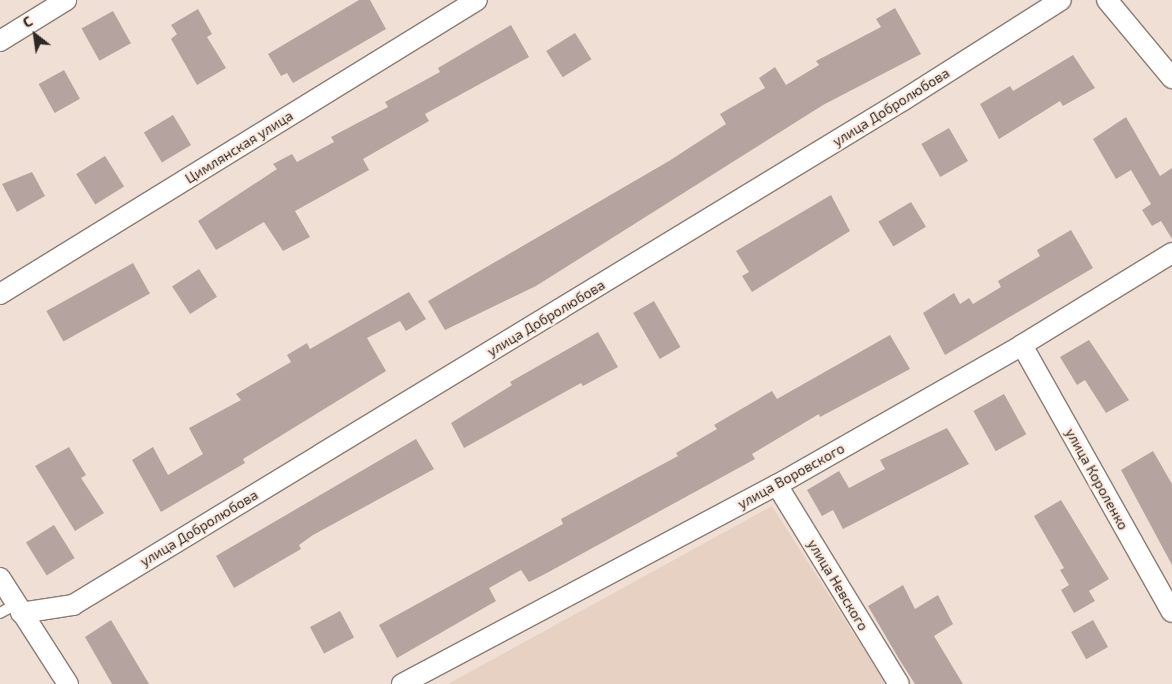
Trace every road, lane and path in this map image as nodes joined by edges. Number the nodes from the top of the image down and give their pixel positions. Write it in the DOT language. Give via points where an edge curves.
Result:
graph roads {
  1 [pos="66,0"];
  2 [pos="477,0"];
  3 [pos="1061,0"];
  4 [pos="1107,0"];
  5 [pos="0,41"];
  6 [pos="1172,78"];
  7 [pos="1172,254"];
  8 [pos="0,294"];
  9 [pos="1022,345"];
  10 [pos="777,485"];
  11 [pos="0,578"];
  12 [pos="12,610"];
  13 [pos="1172,612"];
  14 [pos="68,684"];
  15 [pos="402,684"];
  16 [pos="899,684"];
  1 -- 5 [label="street"];
  2 -- 8 [label="street, Цимлянская улица"];
  3 -- 12 [label="street, улица Добролюбова" via="902,101 73,605"];
  4 -- 6 [label="street"];
  7 -- 9 [label="street, улица Воровского"];
  9 -- 10 [label="street, улица Воровского"];
  9 -- 13 [label="street, улица Короленко"];
  10 -- 15 [label="street, улица Воровского"];
  10 -- 16 [label="street, улица Невского"];
  11 -- 12 [label="street"];
  12 -- 14 [label="street"];
}
